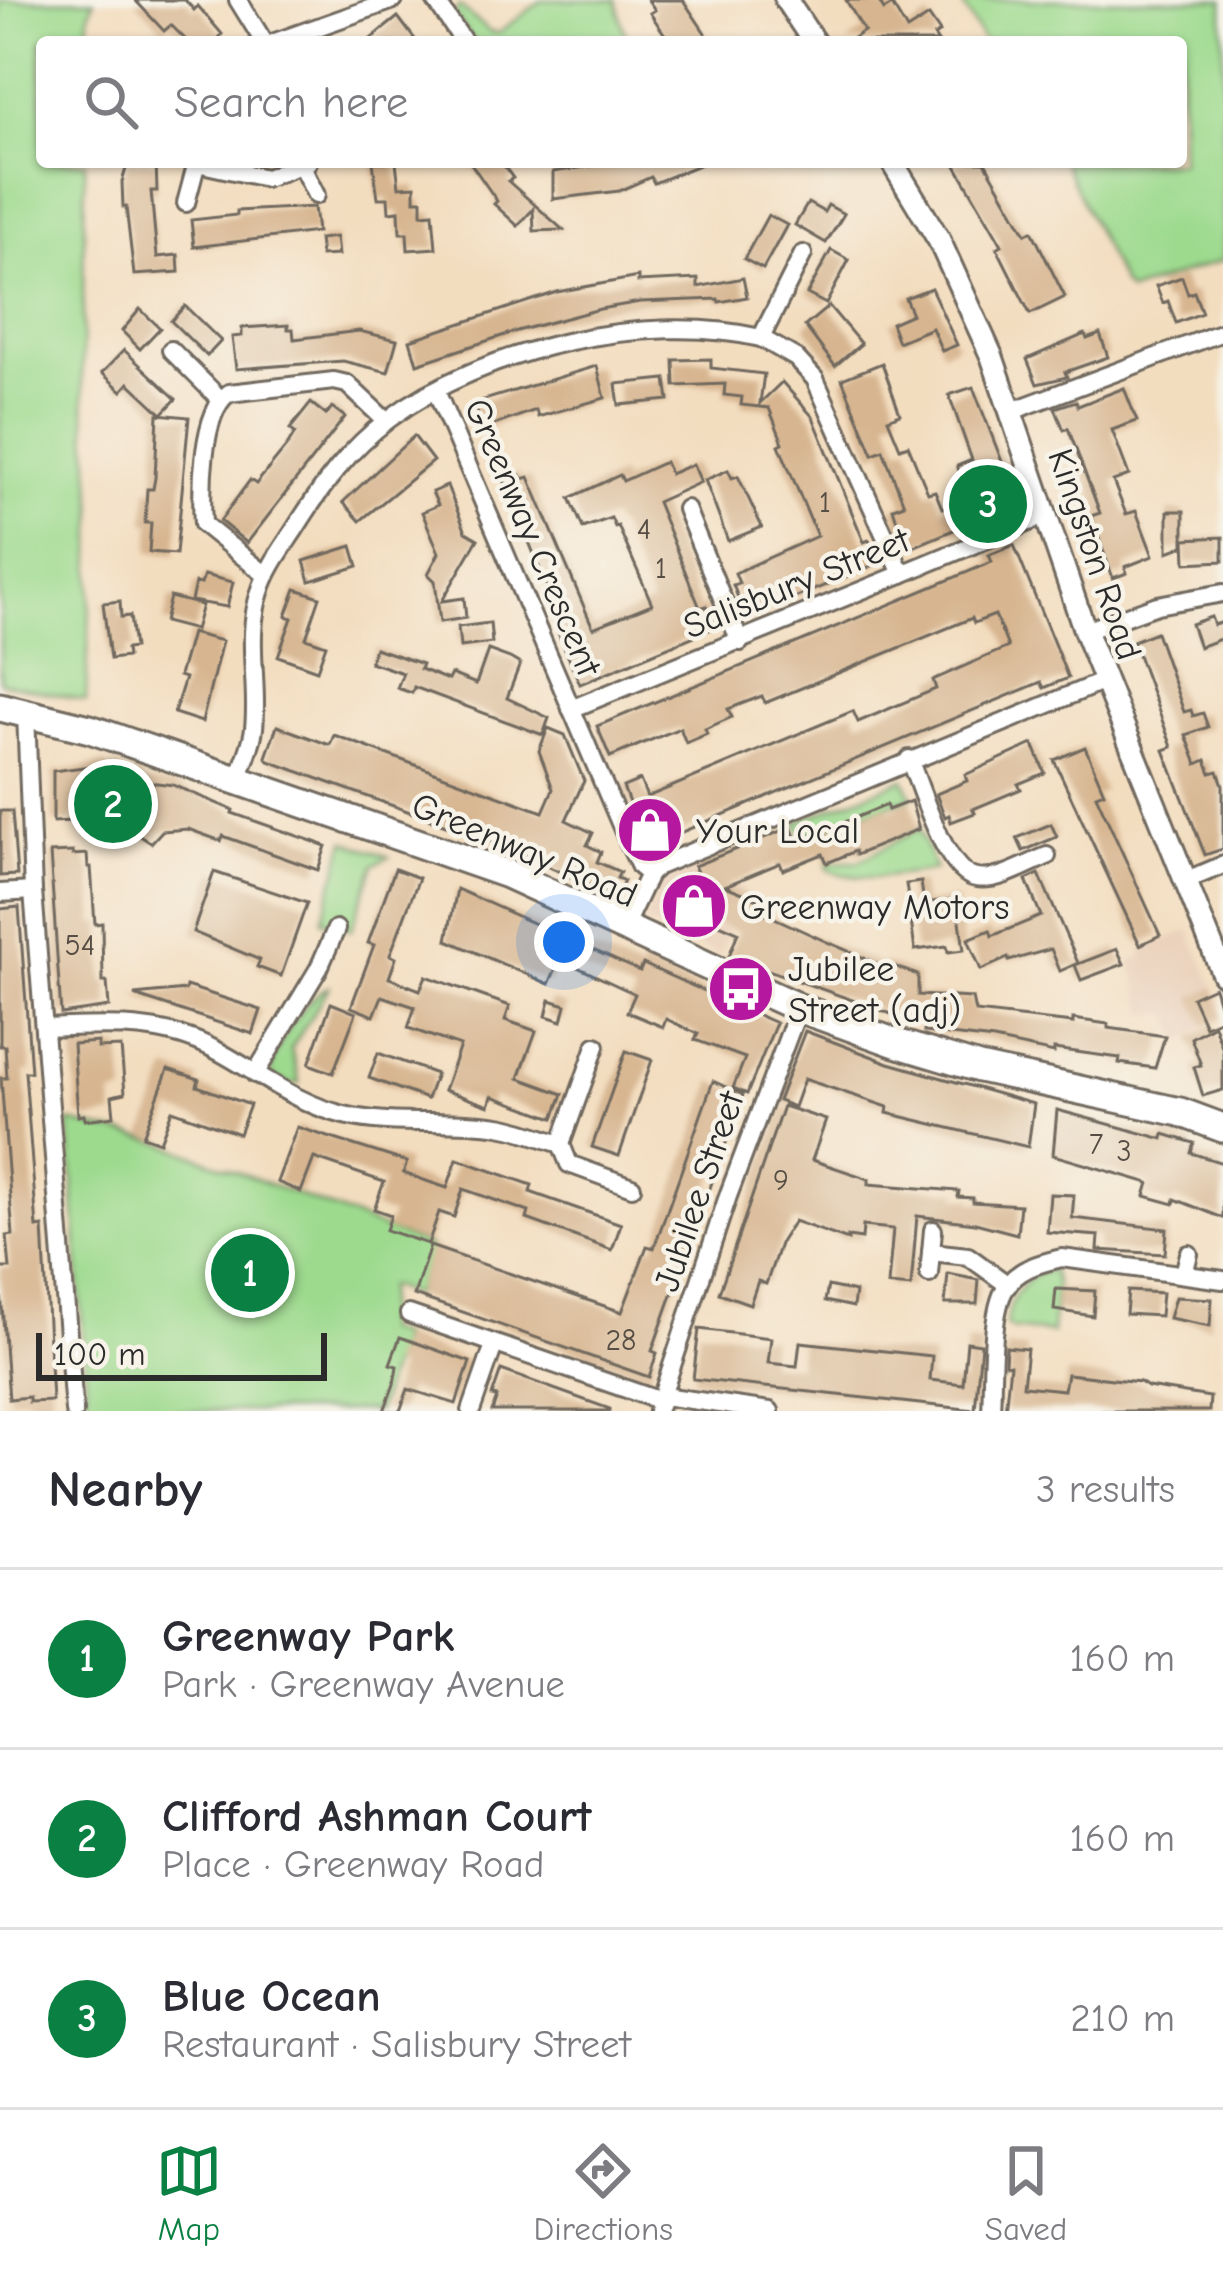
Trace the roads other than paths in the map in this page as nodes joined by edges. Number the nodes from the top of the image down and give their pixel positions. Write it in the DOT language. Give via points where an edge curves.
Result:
graph roads {
  1 [pos="238,0"];
  2 [pos="394,0"];
  3 [pos="435,0"];
  4 [pos="786,0"];
  5 [pos="260,36"];
  6 [pos="292,36"];
  7 [pos="460,36"];
  8 [pos="810,36"];
  9 [pos="195,168"];
  10 [pos="223,168"];
  11 [pos="296,168"];
  12 [pos="306,168"];
  13 [pos="896,168"];
  14 [pos="316,195"];
  15 [pos="186,203"];
  16 [pos="802,254"];
  17 [pos="1223,332"];
  18 [pos="761,338"];
  19 [pos="171,350"];
  20 [pos="436,391"];
  21 [pos="220,399"];
  22 [pos="1012,411"];
  23 [pos="386,421"];
  24 [pos="686,509"];
  25 [pos="1046,514"];
  26 [pos="902,574"];
  27 [pos="266,575"];
  28 [pos="1223,592"];
  29 [pos="1085,631"];
  30 [pos="740,642"];
  31 [pos="1105,681"];
  32 [pos="571,709"];
  33 [pos="13,710"];
  34 [pos="909,760"];
  35 [pos="237,780"];
  36 [pos="1047,856"];
  37 [pos="1223,866"];
  38 [pos="649,874"];
  39 [pos="1185,881"];
  40 [pos="33,891"];
  41 [pos="0,893"];
  42 [pos="336,928"];
  43 [pos="623,928"];
  44 [pos="1223,974"];
  45 [pos="799,1008"];
  46 [pos="44,1028"];
  47 [pos="596,1046"];
  48 [pos="255,1074"];
  49 [pos="1220,1124"];
  50 [pos="561,1144"];
  51 [pos="632,1186"];
  52 [pos="933,1231"];
  53 [pos="931,1252"];
  54 [pos="1189,1254"];
  55 [pos="929,1274"];
  56 [pos="1184,1274"];
  57 [pos="1223,1280"];
  58 [pos="1008,1286"];
  59 [pos="409,1314"];
  60 [pos="494,1345"];
  61 [pos="660,1403"];
  62 [pos="74,1411"];
  63 [pos="471,1411"];
  64 [pos="770,1411"];
  65 [pos="992,1411"];
  1 -- 5 [label="street"];
  2 -- 6 [label="street"];
  3 -- 7 [label="street"];
  4 -- 8 [label="street"];
  9 -- 15 [label="street"];
  10 -- 11 [label="street" via="266,178"];
  12 -- 14 [label="street"];
  13 -- 22 [label="street, Kingston Road" via="939,240"];
  16 -- 18 [label="street"];
  17 -- 22 [label="street"];
  18 -- 20 [label="street, Greenway Crescent" via="725,329 638,328 512,359"];
  18 -- 26 [label="street, Greenway Crescent" via="815,379"];
  19 -- 21 [label="street"];
  20 -- 23 [label="street, Greenway Crescent"];
  20 -- 32 [label="street, Greenway Crescent"];
  21 -- 23 [label="street" via="334,381"];
  21 -- 27 [label="street" via="209,421 203,524"];
  22 -- 25 [label="street, Kingston Road"];
  23 -- 27 [label="street, Greenway Crescent" via="335,469"];
  24 -- 30 [label="street"];
  25 -- 26 [label="street, Salisbury Street"];
  25 -- 29 [label="street, Kingston Road"];
  26 -- 30 [label="street, Salisbury Street"];
  27 -- 35 [label="street, Greenway Crescent" via="254,628 254,733"];
  28 -- 29 [label="street"];
  29 -- 31 [label="street, Kingston Road"];
  30 -- 32 [label="street, Salisbury Street"];
  31 -- 34 [label="street"];
  31 -- 39 [label="street, Kingston Road"];
  32 -- 38 [label="street, Greenway Crescent"];
  33 -- 35 [label="main road, Greenway Road"];
  33 -- 40 [label="street"];
  34 -- 36 [label="street" via="952,862 966,875 993,878"];
  34 -- 38 [label="street"];
  35 -- 43 [label="main road, Greenway Road" via="507,874"];
  37 -- 39 [label="street"];
  38 -- 43 [label="street"];
  39 -- 44 [label="street, Kingston Road"];
  40 -- 41 [label="street"];
  40 -- 46 [label="street"];
  42 -- 48 [label="street"];
  43 -- 45 [label="main road, Greenway Road"];
  45 -- 49 [label="main road, Greenway Road" via="979,1068"];
  45 -- 61 [label="street, Jubilee Street"];
  46 -- 48 [label="street" via="148,1027 194,1040"];
  46 -- 62 [label="street"];
  47 -- 50 [label="street"];
  48 -- 50 [label="street" via="338,1114 501,1126"];
  50 -- 51 [label="street" via="569,1164"];
  52 -- 53 [label="street"];
  53 -- 55 [label="street"];
  53 -- 58 [label="street" via="968,1256"];
  54 -- 56 [label="street"];
  56 -- 57 [label="street"];
  56 -- 58 [label="street" via="1062,1258 1037,1264"];
  58 -- 65 [label="street" via="998,1314"];
  59 -- 60 [label="street"];
  60 -- 61 [label="street"];
  60 -- 63 [label="street"];
  61 -- 64 [label="street"];
}
